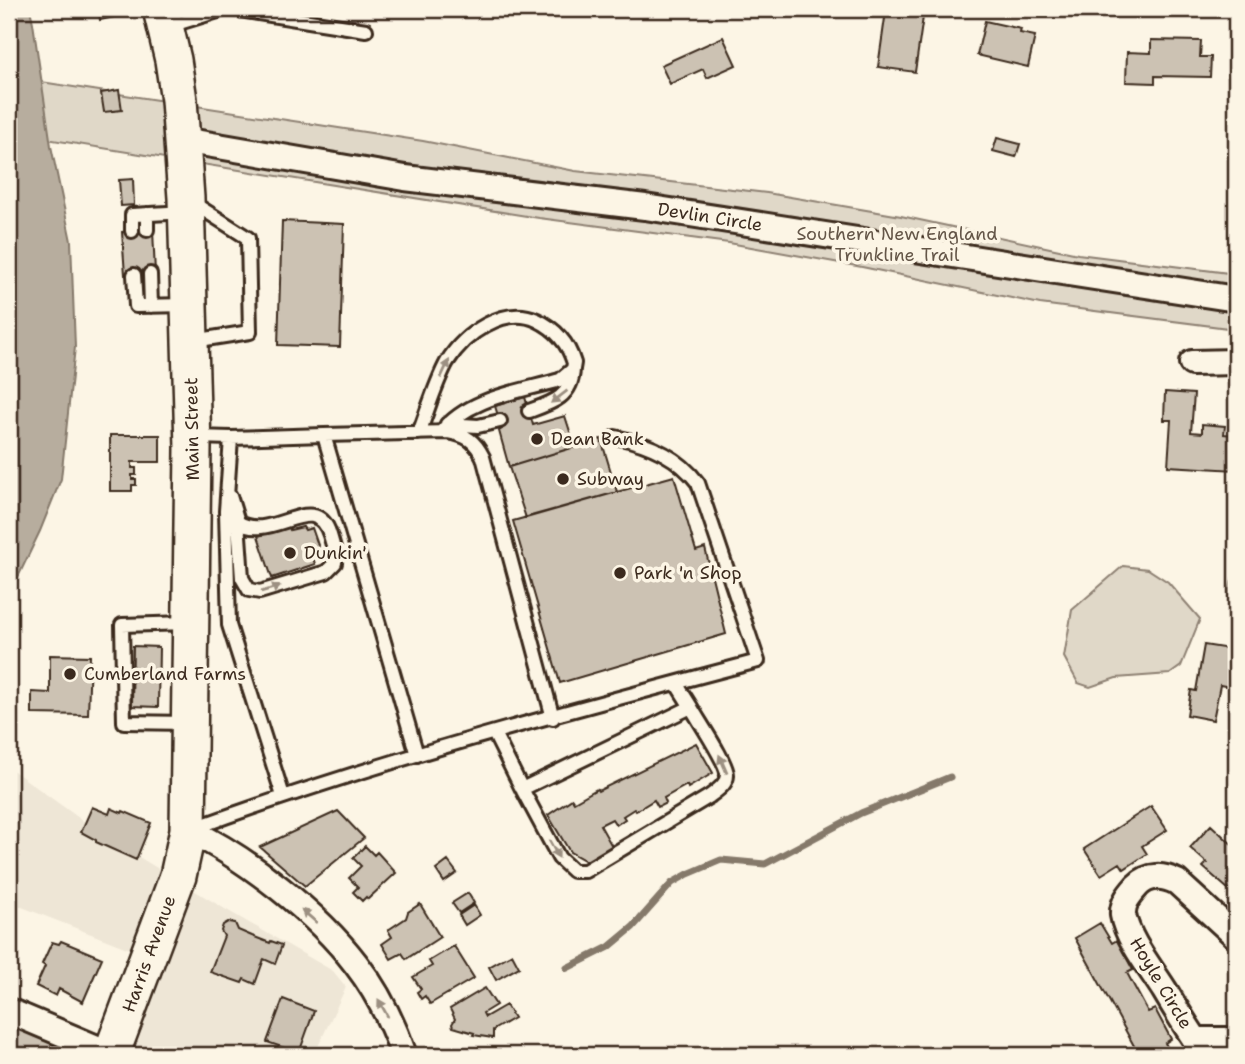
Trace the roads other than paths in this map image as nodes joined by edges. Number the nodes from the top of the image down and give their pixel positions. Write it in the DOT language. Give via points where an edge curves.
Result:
graph roads {
  1 [pos="225,9"];
  2 [pos="233,9"];
  3 [pos="163,18"];
  4 [pos="366,30"];
  5 [pos="183,140"];
  6 [pos="186,205"];
  7 [pos="147,214"];
  8 [pos="147,230"];
  9 [pos="132,231"];
  10 [pos="150,274"];
  11 [pos="134,275"];
  12 [pos="1236,299"];
  13 [pos="188,305"];
  14 [pos="151,306"];
  15 [pos="190,341"];
  16 [pos="1236,362"];
  17 [pos="1192,363"];
  18 [pos="573,369"];
  19 [pos="529,411"];
  20 [pos="500,421"];
  21 [pos="444,428"];
  22 [pos="419,433"];
  23 [pos="324,435"];
  24 [pos="615,437"];
  25 [pos="193,438"];
  26 [pos="231,438"];
  27 [pos="228,489"];
  28 [pos="238,522"];
  29 [pos="191,623"];
  30 [pos="676,683"];
  31 [pos="691,707"];
  32 [pos="553,718"];
  33 [pos="190,723"];
  34 [pos="495,733"];
  35 [pos="417,755"];
  36 [pos="522,789"];
  37 [pos="283,796"];
  38 [pos="187,841"];
  39 [pos="1236,936"];
  40 [pos="9,1011"];
  41 [pos="1236,1040"];
  42 [pos="1201,1048"];
  43 [pos="111,1055"];
  44 [pos="404,1055"];
  1 -- 3 [label="lane"];
  2 -- 4 [label="lane"];
  3 -- 5 [label="main road, Main Street"];
  5 -- 6 [label="main road, Main Street"];
  5 -- 12 [label="street, Devlin Circle" via="405,178 645,207"];
  6 -- 7 [label="lane"];
  6 -- 13 [label="main road, Main Street"];
  6 -- 15 [label="lane" via="248,238 250,332"];
  7 -- 8 [label="lane"];
  7 -- 9 [label="lane" via="132,215"];
  10 -- 14 [label="lane"];
  11 -- 14 [label="lane" via="136,306"];
  13 -- 14 [label="lane"];
  13 -- 15 [label="main road, Main Street"];
  15 -- 25 [label="main road, Main Street"];
  16 -- 17 [label="street"];
  18 -- 19 [label="lane, one-way" via="566,393"];
  18 -- 21 [label="lane" via="560,380 469,407"];
  22 -- 18 [label="lane, one-way" via="447,362 470,337 502,318 527,316 553,329 571,353"];
  20 -- 21 [label="lane"];
  21 -- 22 [label="lane"];
  21 -- 32 [label="lane" via="464,435 484,457"];
  22 -- 23 [label="lane"];
  23 -- 26 [label="lane"];
  23 -- 35 [label="lane"];
  24 -- 30 [label="lane" via="664,453 698,483 758,661"];
  25 -- 26 [label="lane"];
  25 -- 29 [label="main road, Main Street"];
  26 -- 27 [label="lane"];
  27 -- 28 [label="lane"];
  27 -- 37 [label="lane" via="229,625"];
  28 -- 28 [label="lane, one-way" via="242,578 253,592 326,572 335,563 327,526 318,517 304,515 257,529"];
  29 -- 33 [label="main road, Main Street"];
  29 -- 33 [label="lane" via="122,625 124,722"];
  30 -- 31 [label="lane"];
  30 -- 32 [label="lane"];
  31 -- 36 [label="lane"];
  36 -- 31 [label="lane, one-way" via="559,858 573,871 585,871 710,796 726,781 722,761"];
  32 -- 34 [label="lane"];
  33 -- 38 [label="main road, Main Street"];
  34 -- 35 [label="lane"];
  34 -- 36 [label="lane"];
  35 -- 37 [label="lane"];
  37 -- 38 [label="lane"];
  38 -- 43 [label="main road, Harris Avenue"];
  44 -- 38 [label="street, one-way" via="370,985 331,936 258,873 214,844"];
  39 -- 42 [label="street, Hoyle Circle" via="1165,876 1141,882 1125,902 1128,929"];
  40 -- 43 [label="street"];
  41 -- 42 [label="street, Hoyle Circle"];
}
